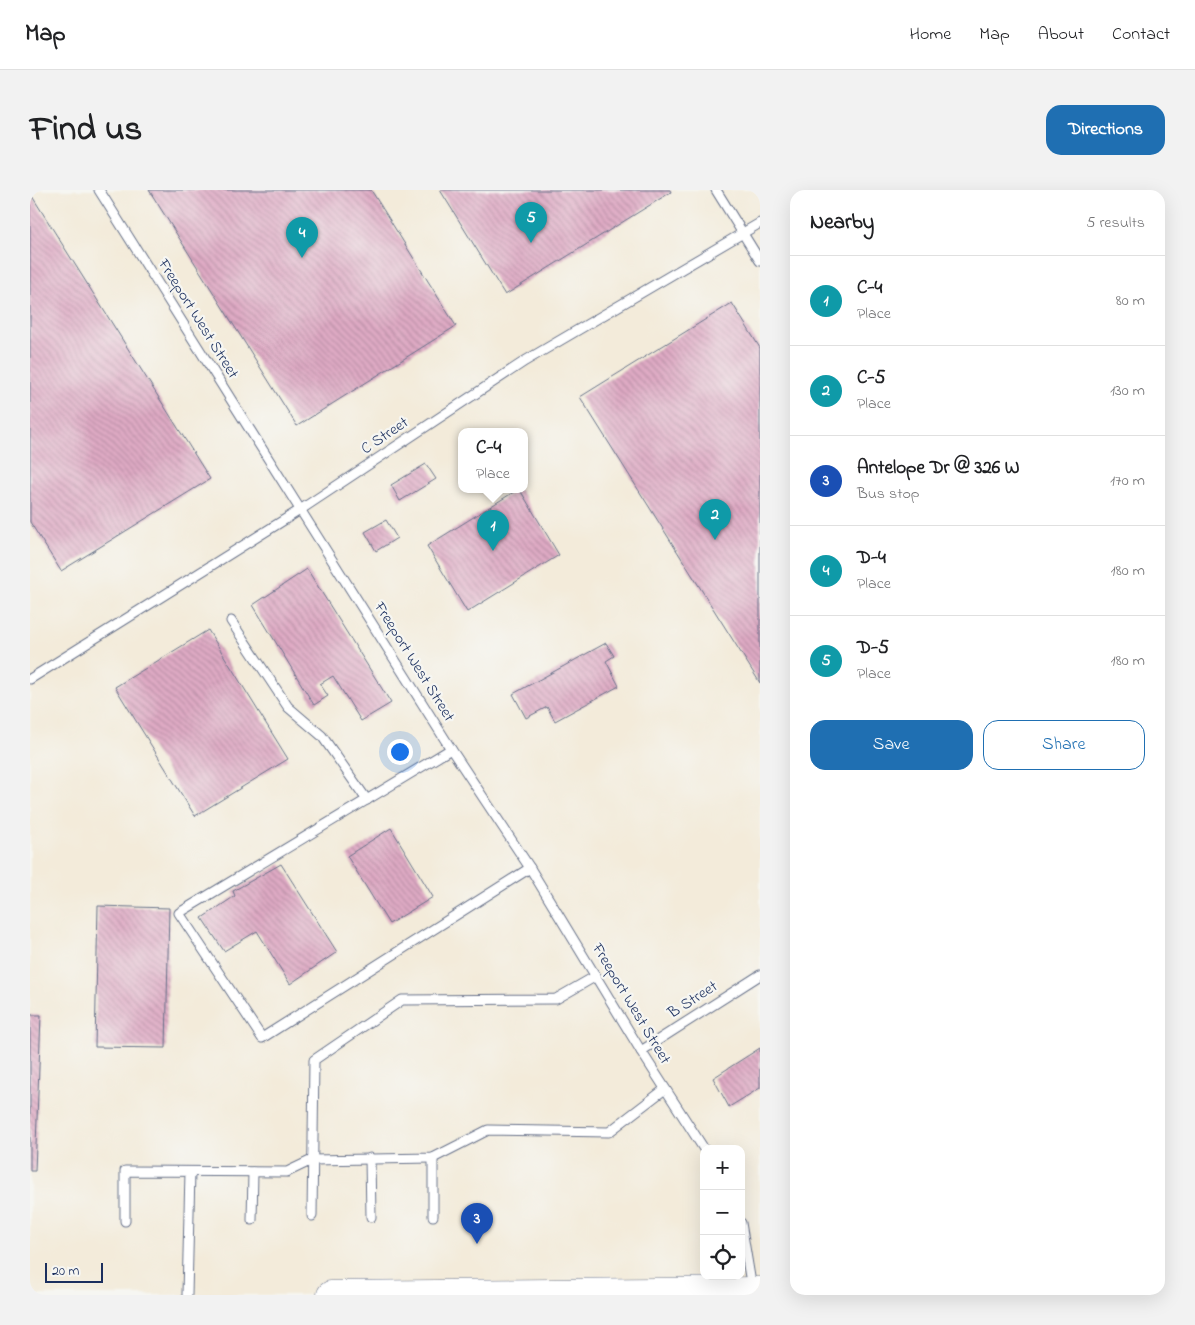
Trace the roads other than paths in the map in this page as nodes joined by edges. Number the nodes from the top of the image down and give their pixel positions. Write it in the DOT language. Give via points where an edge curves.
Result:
graph roads {
  1 [pos="99,190"];
  2 [pos="716,190"];
  3 [pos="760,223"];
  4 [pos="743,234"];
  5 [pos="760,261"];
  6 [pos="300,510"];
  7 [pos="231,622"];
  8 [pos="30,680"];
  9 [pos="451,749"];
  10 [pos="367,800"];
  11 [pos="530,868"];
  12 [pos="760,975"];
  13 [pos="596,976"];
  14 [pos="641,1051"];
  15 [pos="666,1089"];
  16 [pos="701,1145"];
  17 [pos="370,1158"];
  18 [pos="433,1158"];
  19 [pos="312,1160"];
  20 [pos="190,1172"];
  21 [pos="253,1172"];
  22 [pos="312,1216"];
  23 [pos="371,1216"];
  24 [pos="434,1216"];
  25 [pos="252,1220"];
  26 [pos="125,1221"];
  27 [pos="744,1235"];
  28 [pos="756,1291"];
  29 [pos="602,1294"];
  30 [pos="187,1295"];
  31 [pos="331,1295"];
  1 -- 6 [label="lane, Freeport West Street"];
  2 -- 4 [label="lane"];
  3 -- 4 [label="lane, C Street"];
  4 -- 5 [label="lane"];
  4 -- 6 [label="lane, C Street" via="525,361"];
  6 -- 8 [label="lane, C Street"];
  6 -- 9 [label="lane, Freeport West Street"];
  7 -- 10 [label="lane" via="288,707 322,736"];
  9 -- 10 [label="lane"];
  9 -- 11 [label="lane, Freeport West Street"];
  10 -- 11 [label="lane" via="179,913 262,1038"];
  11 -- 13 [label="lane, Freeport West Street"];
  12 -- 14 [label="lane, B Street"];
  13 -- 14 [label="lane, Freeport West Street"];
  13 -- 19 [label="lane" via="556,998 402,1000 314,1060"];
  14 -- 15 [label="lane, Freeport West Street"];
  15 -- 16 [label="lane, Freeport West Street"];
  15 -- 18 [label="lane" via="609,1132 488,1130"];
  17 -- 18 [label="lane"];
  17 -- 19 [label="lane"];
  17 -- 23 [label="lane"];
  18 -- 24 [label="lane"];
  19 -- 21 [label="lane" via="288,1172"];
  19 -- 22 [label="lane"];
  20 -- 21 [label="lane"];
  20 -- 26 [label="lane" via="125,1172"];
  20 -- 30 [label="lane"];
  21 -- 25 [label="lane"];
  27 -- 28 [label="lane"];
  28 -- 29 [label="main road"];
  29 -- 31 [label="main road"];
}
